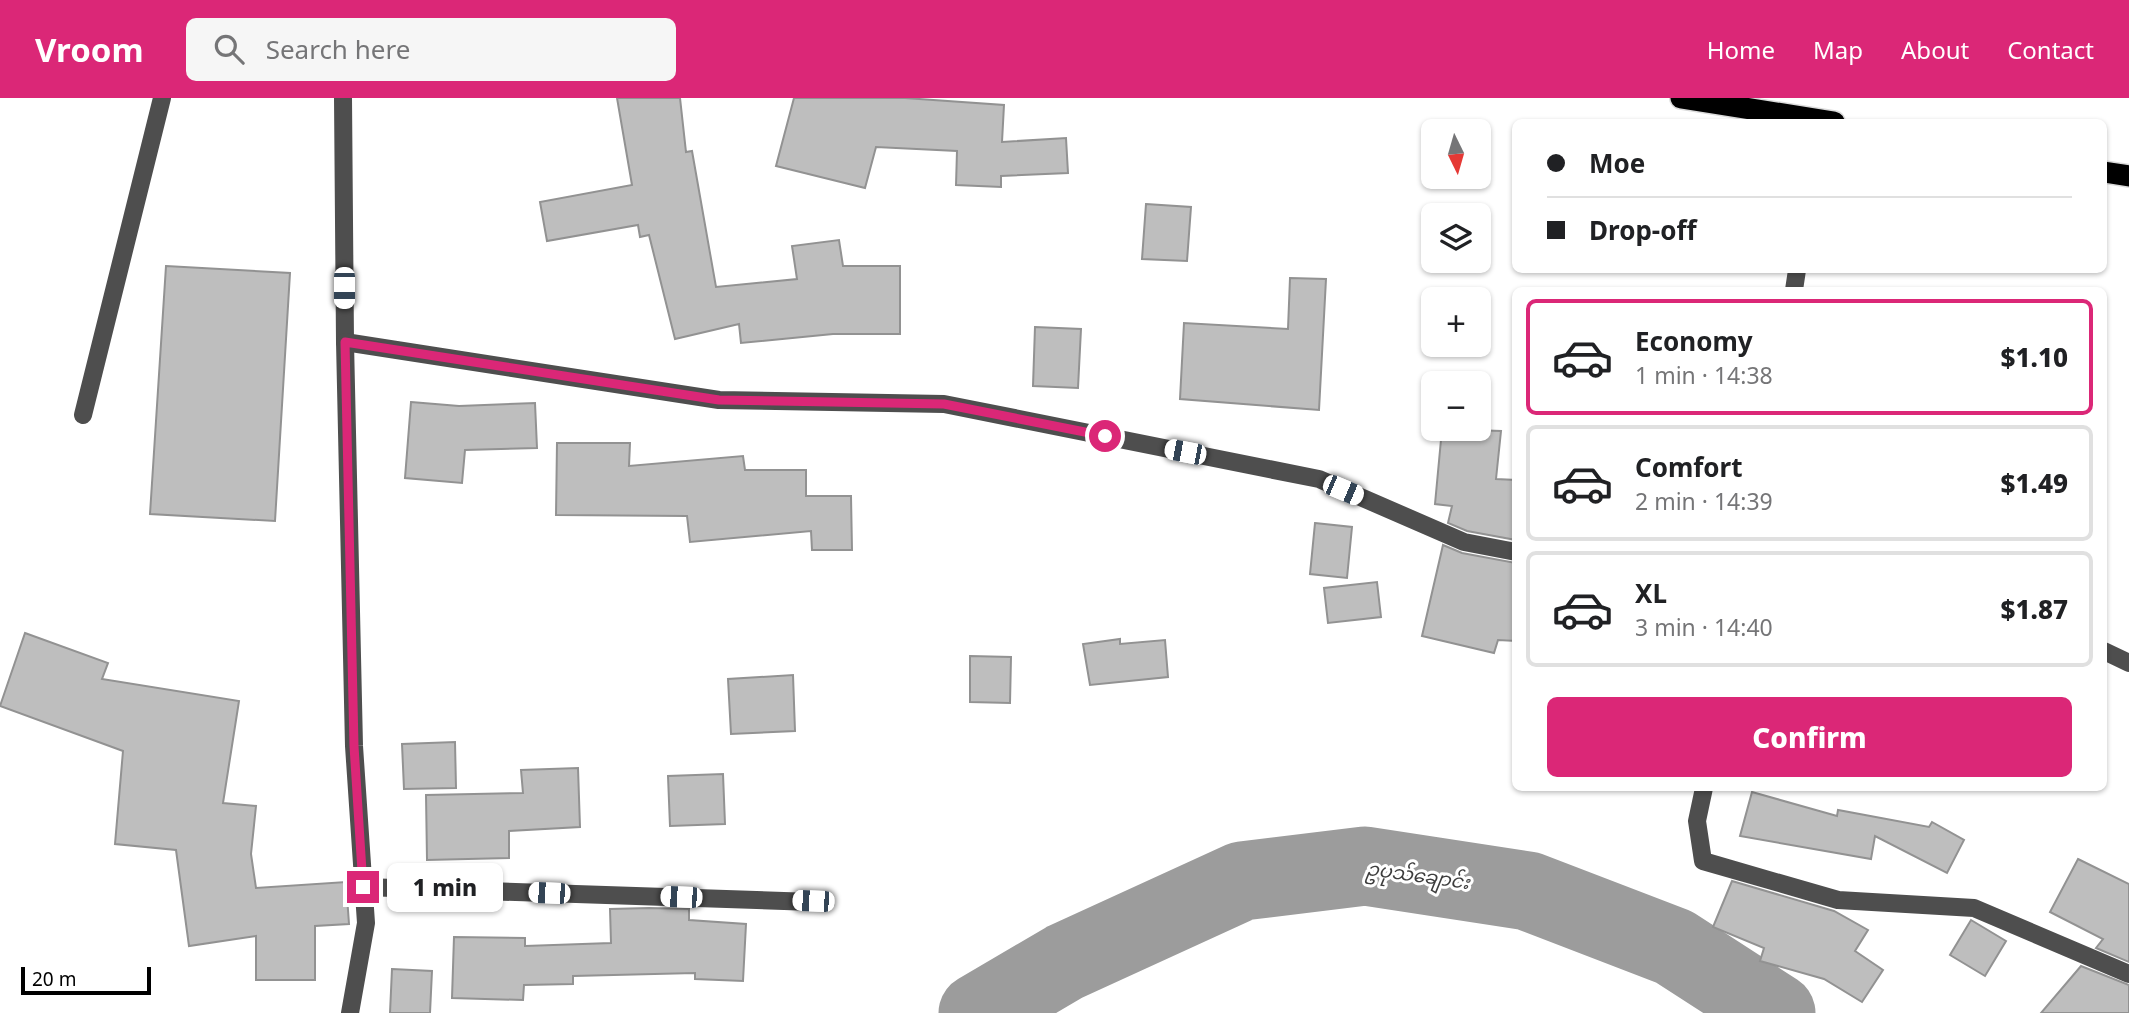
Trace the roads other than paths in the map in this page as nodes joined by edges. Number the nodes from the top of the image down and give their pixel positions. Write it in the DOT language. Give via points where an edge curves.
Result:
graph roads {
  1 [pos="162,98"];
  2 [pos="343,98"];
  3 [pos="1681,98"];
  4 [pos="1808,119"];
  5 [pos="2107,172"];
  6 [pos="2129,176"];
  7 [pos="345,342"];
  8 [pos="83,415"];
  9 [pos="1512,551"];
  10 [pos="2107,652"];
  11 [pos="2129,663"];
  12 [pos="1703,791"];
  13 [pos="363,887"];
  14 [pos="813,901"];
  15 [pos="2129,974"];
  16 [pos="351,1013"];
  1 -- 8 [label="street"];
  2 -- 7 [label="street"];
  3 -- 4 [label="highway"];
  5 -- 6 [label="highway"];
  7 -- 9 [label="street" via="719,400 944,404 1318,479 1464,542"];
  7 -- 13 [label="street" via="354,746"];
  10 -- 11 [label="street"];
  12 -- 15 [label="street" via="1697,821 1703,861 1838,900 1975,908"];
  13 -- 14 [label="street"];
  13 -- 16 [label="street" via="366,923"];
}
